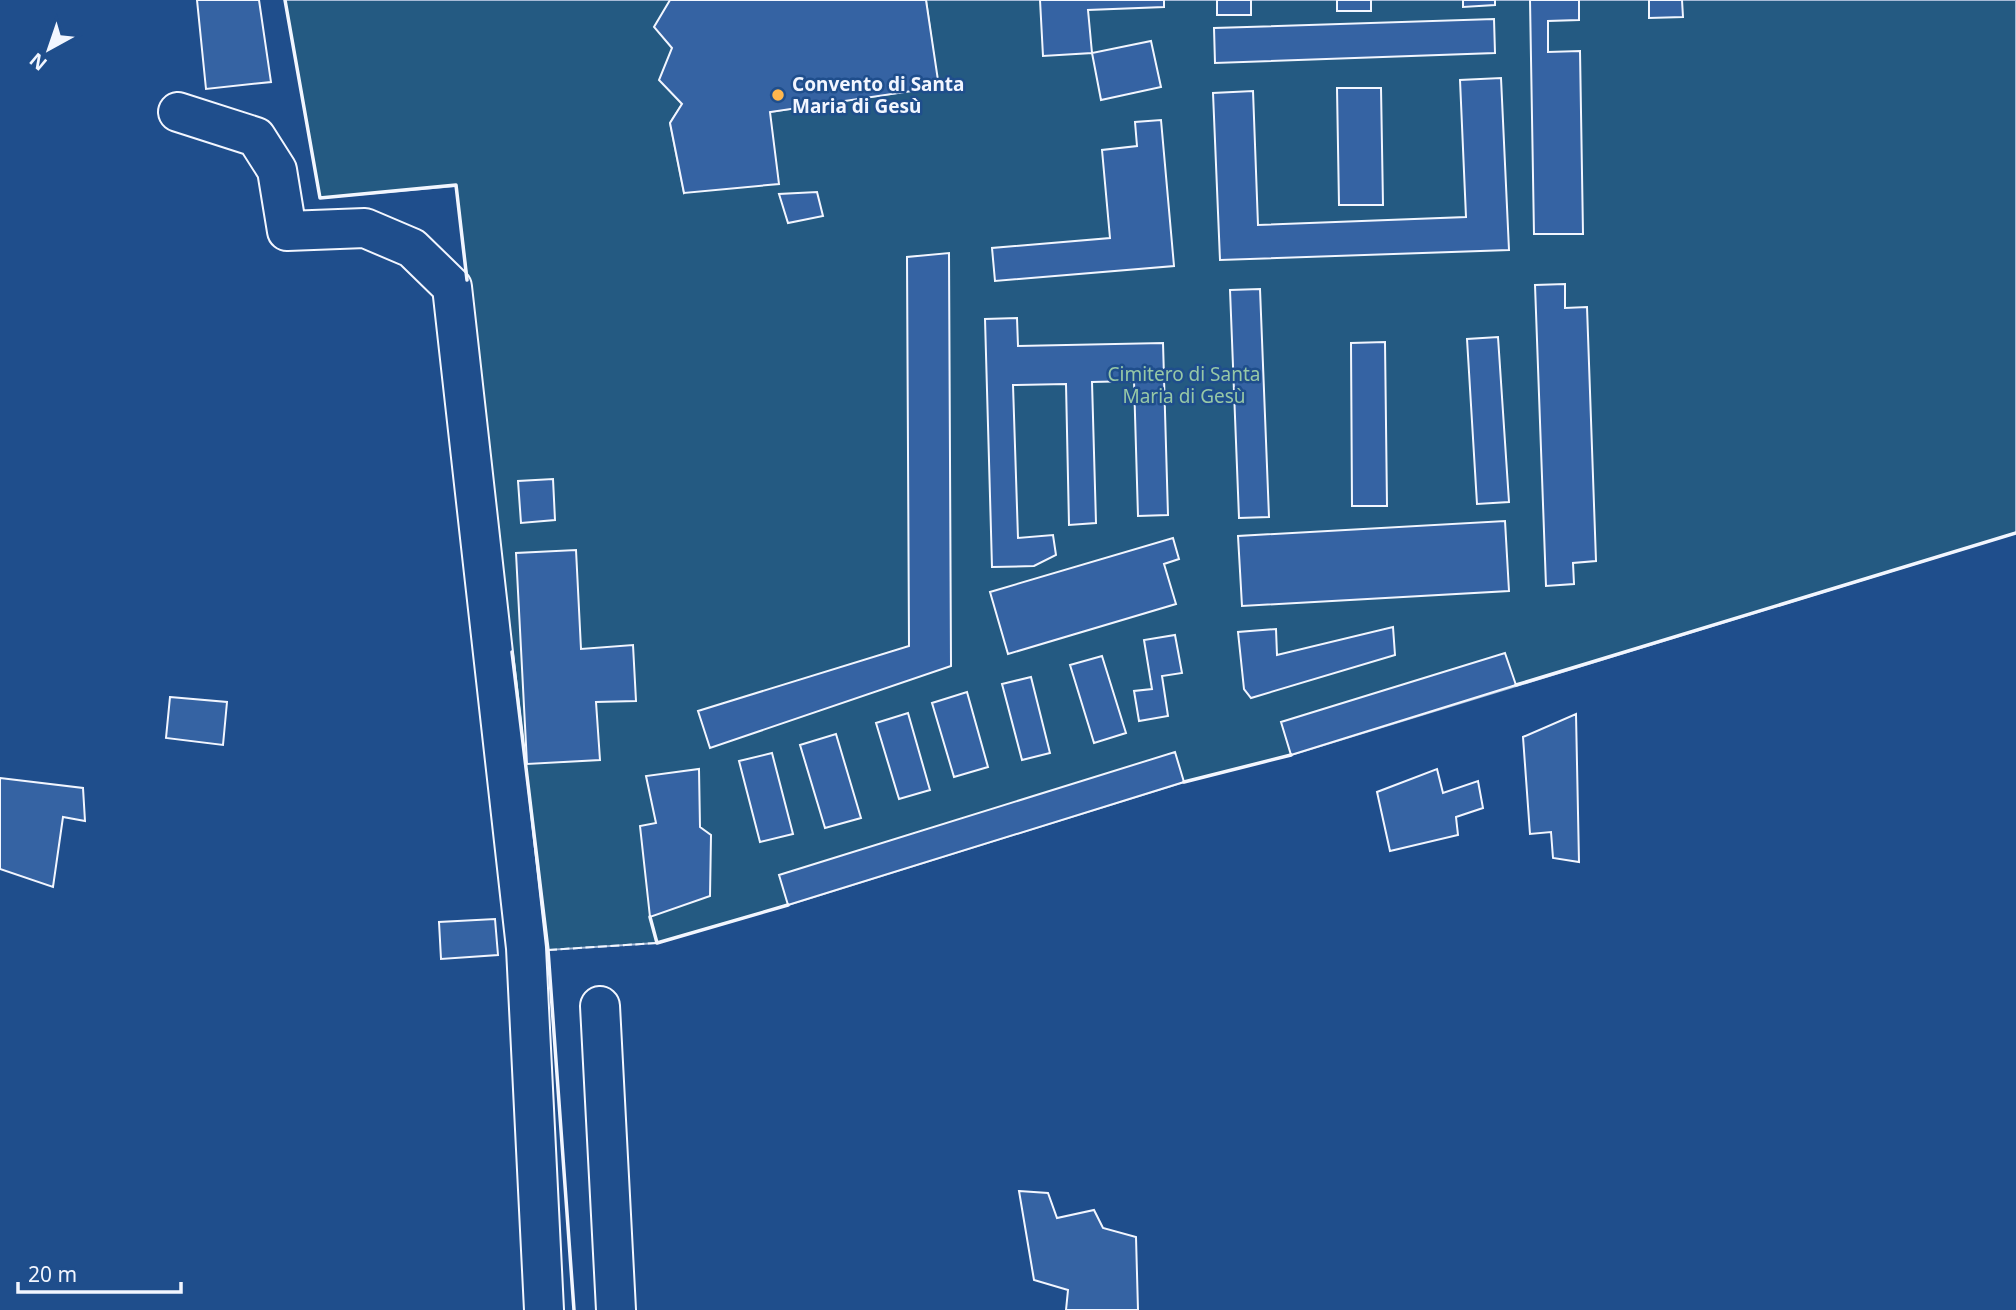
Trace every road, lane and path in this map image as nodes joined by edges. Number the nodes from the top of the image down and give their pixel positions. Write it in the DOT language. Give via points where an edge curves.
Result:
graph roads {
  1 [pos="178,112"];
  2 [pos="600,1006"];
  3 [pos="544,1310"];
  4 [pos="616,1310"];
  1 -- 3 [label="street" via="256,137 277,170 287,231 365,228 412,248 452,287 526,948"];
  2 -- 4 [label="street"];
}
